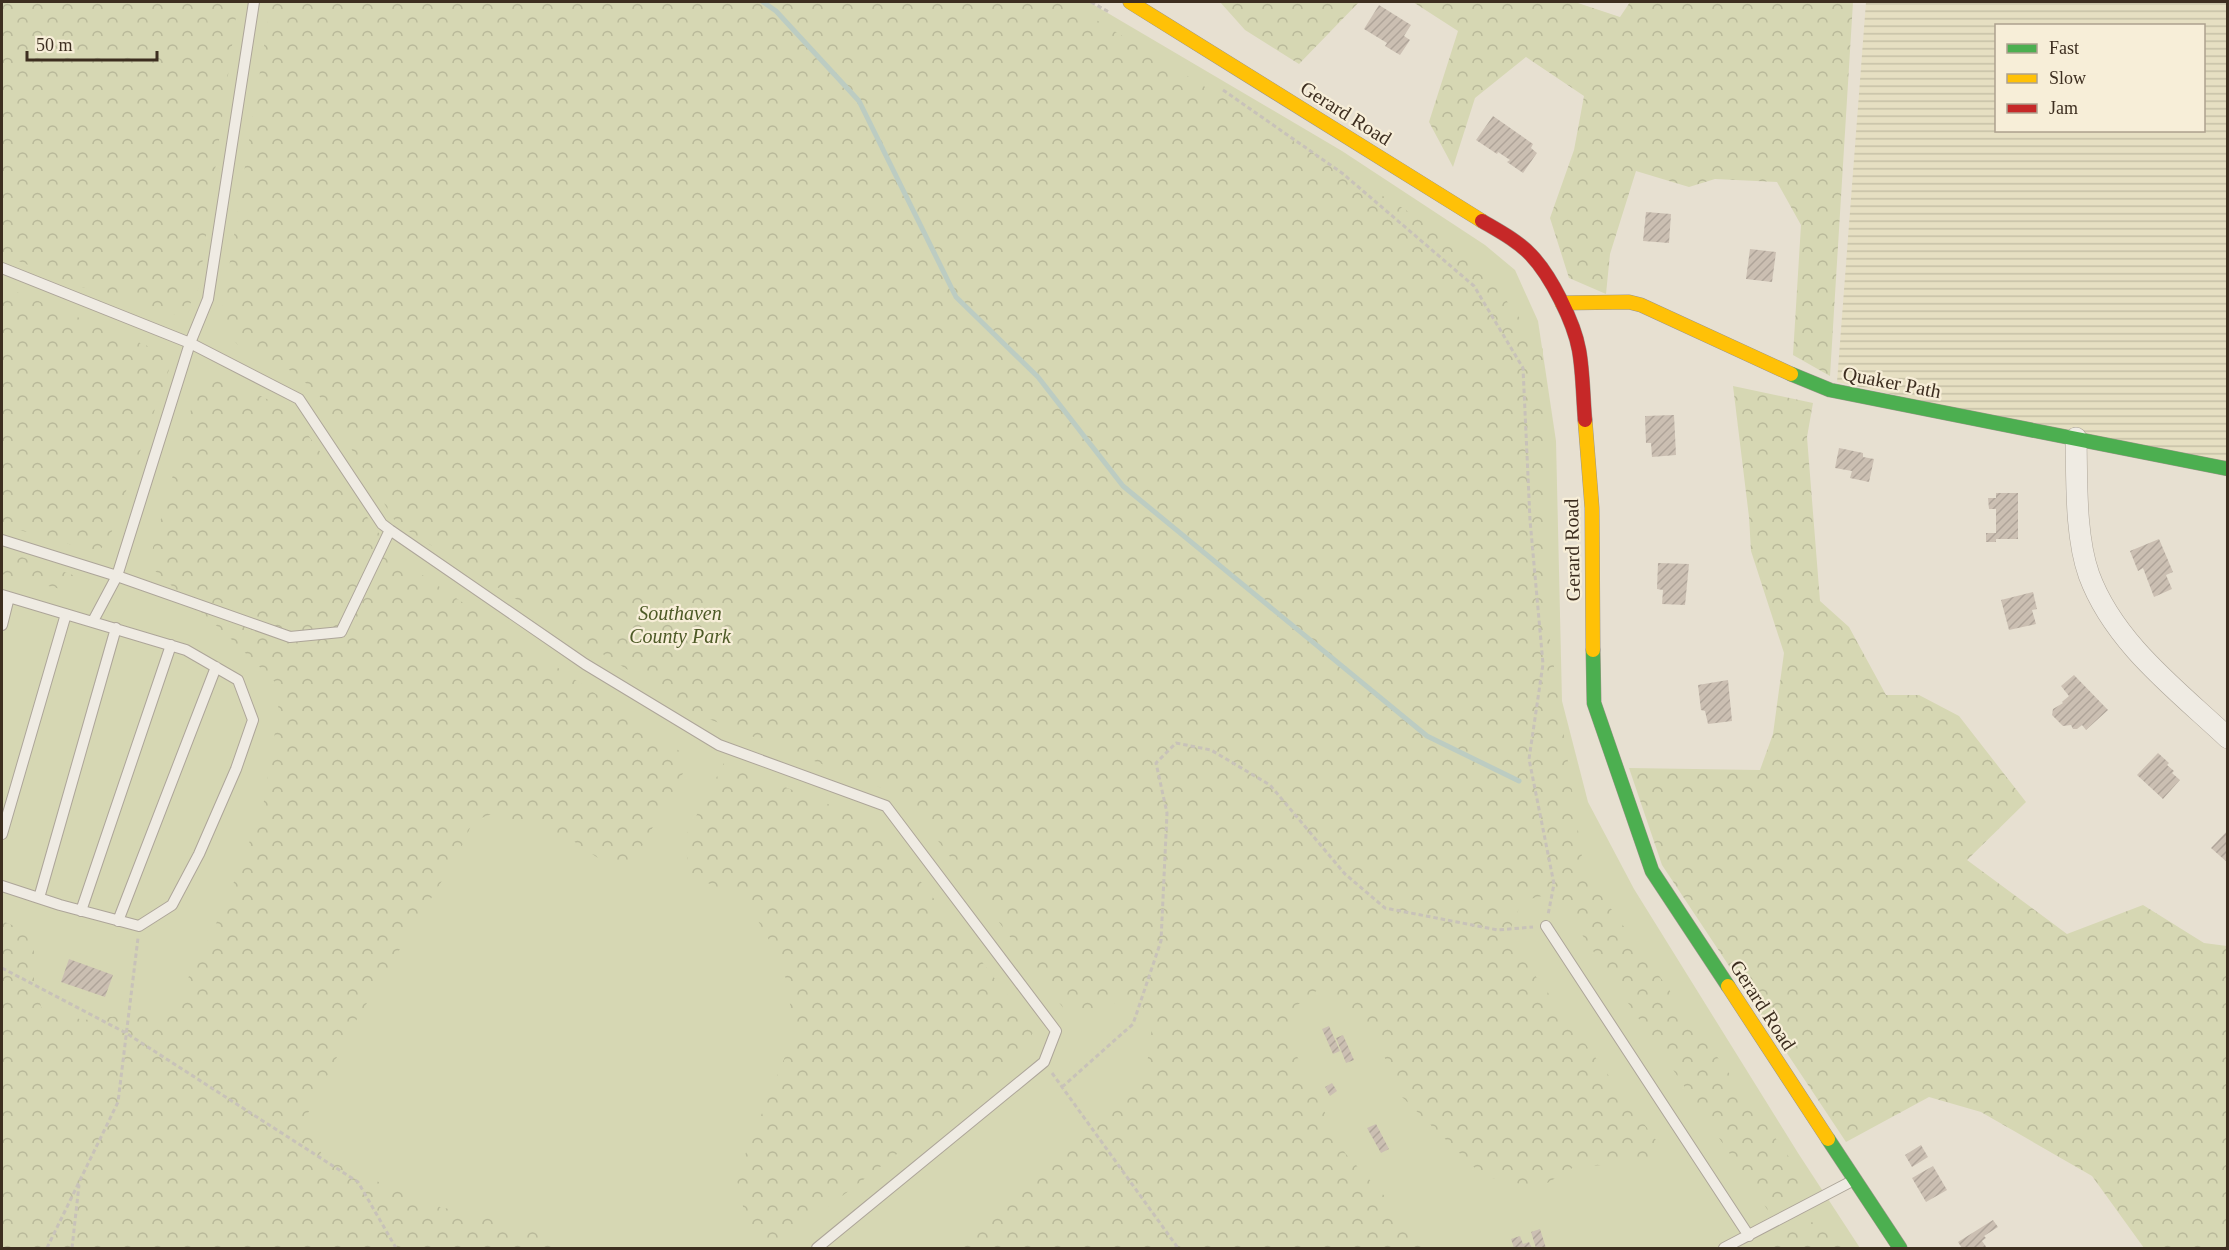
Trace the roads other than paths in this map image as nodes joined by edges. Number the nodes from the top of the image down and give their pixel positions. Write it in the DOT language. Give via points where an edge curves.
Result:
graph roads {
  1 [pos="254,2"];
  2 [pos="1130,2"];
  3 [pos="2,268"];
  4 [pos="1562,303"];
  5 [pos="190,343"];
  6 [pos="2076,438"];
  7 [pos="2228,469"];
  8 [pos="390,530"];
  9 [pos="2,540"];
  10 [pos="117,576"];
  11 [pos="5,596"];
  12 [pos="66,614"];
  13 [pos="93,621"];
  14 [pos="2,625"];
  15 [pos="116,628"];
  16 [pos="171,645"];
  17 [pos="216,667"];
  18 [pos="2228,738"];
  19 [pos="2,834"];
  20 [pos="2,886"];
  21 [pos="39,898"];
  22 [pos="81,911"];
  23 [pos="118,921"];
  24 [pos="1546,926"];
  25 [pos="1854,1180"];
  26 [pos="1749,1236"];
  27 [pos="817,1248"];
  28 [pos="1724,1248"];
  29 [pos="1900,1248"];
  1 -- 5 [label="lane" via="208,299"];
  2 -- 4 [label="street, Gerard Road" via="1507,236 1531,255"];
  3 -- 5 [label="lane"];
  4 -- 6 [label="street, Quaker Path" via="1641,305 1819,387"];
  4 -- 25 [label="street, Gerard Road" via="1579,349 1592,508 1594,703 1652,871"];
  5 -- 8 [label="lane" via="299,399 382,524"];
  5 -- 10 [label="lane"];
  6 -- 7 [label="street, Quaker Path"];
  6 -- 18 [label="street" via="2079,524 2089,575 2118,630"];
  8 -- 10 [label="lane" via="341,632 290,637"];
  8 -- 27 [label="lane" via="585,664 719,745 886,806 1056,1031 1044,1062"];
  9 -- 10 [label="lane"];
  10 -- 13 [label="lane"];
  11 -- 12 [label="lane"];
  11 -- 14 [label="lane"];
  12 -- 13 [label="lane"];
  12 -- 19 [label="lane"];
  13 -- 15 [label="lane"];
  15 -- 16 [label="lane"];
  15 -- 21 [label="lane"];
  16 -- 17 [label="lane"];
  16 -- 22 [label="lane"];
  17 -- 23 [label="lane"];
  17 -- 23 [label="lane" via="238,680 253,720 236,769 172,905 139,926"];
  20 -- 21 [label="lane"];
  21 -- 22 [label="lane"];
  22 -- 23 [label="lane"];
  24 -- 26 [label="lane"];
  25 -- 26 [label="lane"];
  25 -- 29 [label="street, Gerard Road"];
  26 -- 28 [label="lane"];
}
